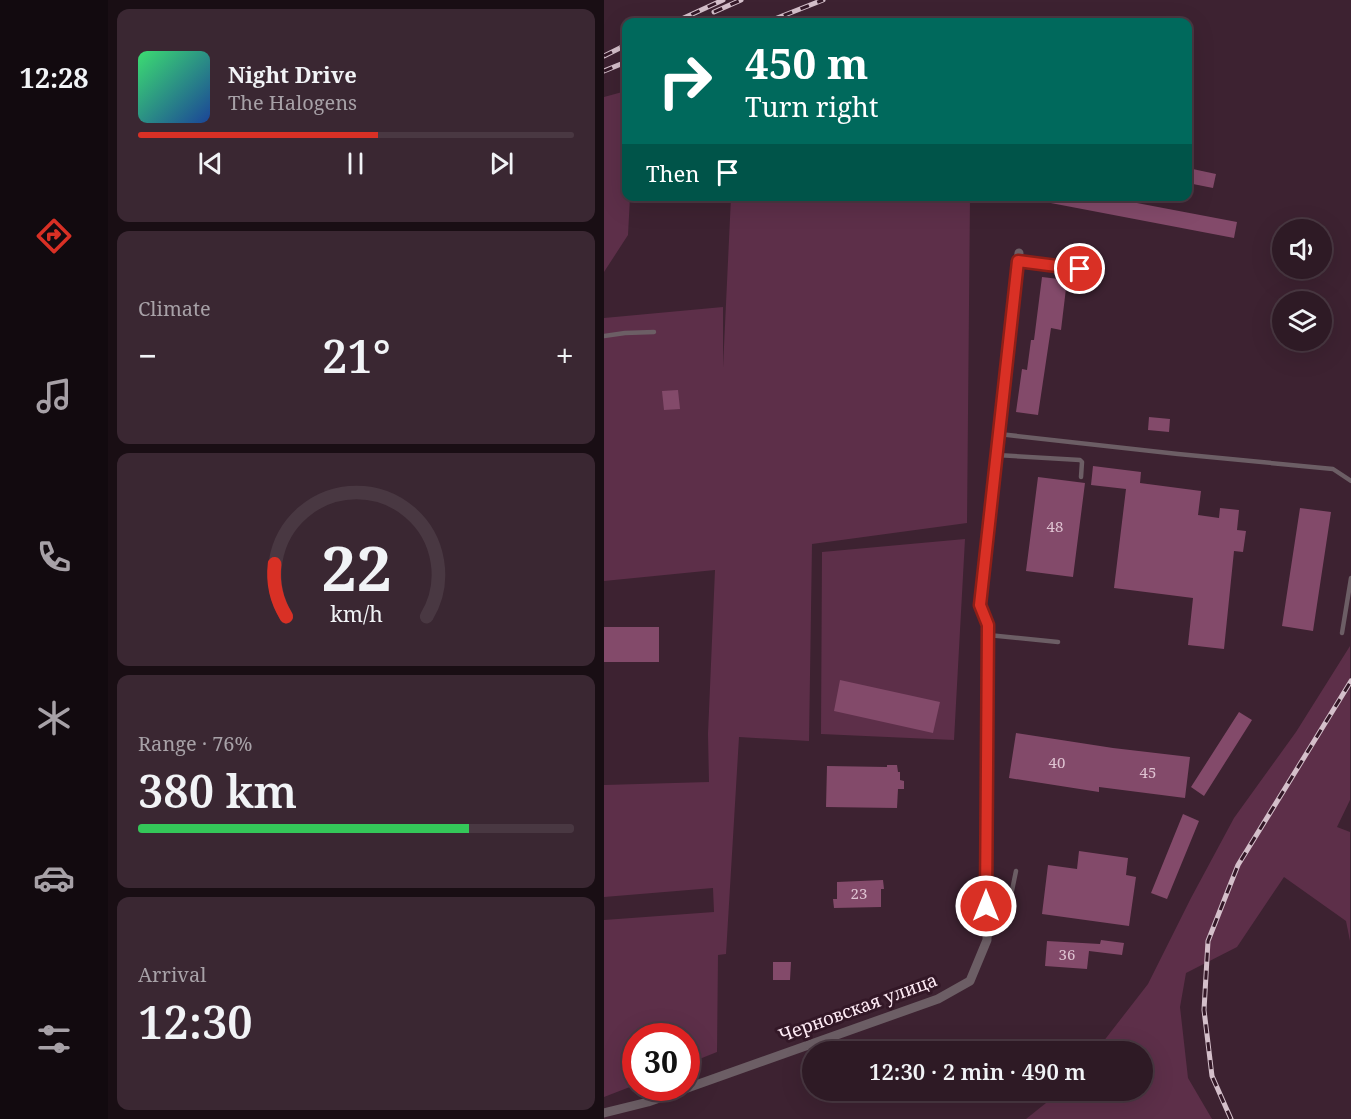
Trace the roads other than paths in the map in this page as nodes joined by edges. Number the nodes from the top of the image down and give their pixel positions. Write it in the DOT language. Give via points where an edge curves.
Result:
graph roads {
  1 [pos="1019,257"];
  2 [pos="1080,269"];
  3 [pos="654,332"];
  4 [pos="604,336"];
  5 [pos="999,434"];
  6 [pos="997,455"];
  7 [pos="1081,477"];
  8 [pos="1351,481"];
  9 [pos="1351,578"];
  10 [pos="1342,633"];
  11 [pos="988,635"];
  12 [pos="1058,642"];
  13 [pos="1016,871"];
  14 [pos="987,940"];
  15 [pos="604,1113"];
  1 -- 2 [label="lane"];
  1 -- 5 [label="street, Черновская улица"];
  3 -- 4 [label="lane"];
  5 -- 6 [label="street, Черновская улица"];
  5 -- 8 [label="lane" via="1333,469"];
  6 -- 7 [label="lane" via="1080,460"];
  6 -- 11 [label="street, Черновская улица" via="980,605"];
  9 -- 10 [label="lane"];
  11 -- 12 [label="lane"];
  11 -- 14 [label="street, Черновская улица"];
  13 -- 14 [label="lane" via="1008,910"];
  14 -- 15 [label="street, Черновская улица" via="970,981 938,999 648,1102"];
}
